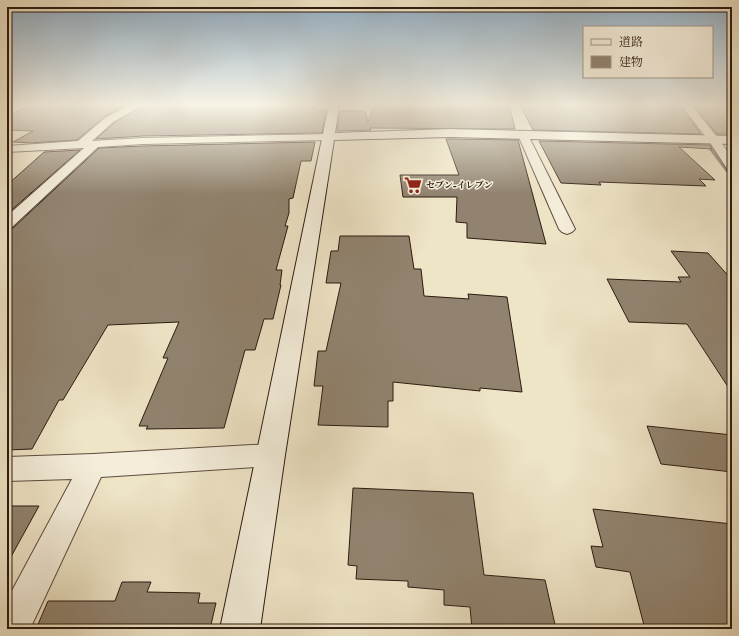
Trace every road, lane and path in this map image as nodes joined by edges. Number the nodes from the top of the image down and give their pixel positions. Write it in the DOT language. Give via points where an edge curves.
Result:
graph roads {
  1 [pos="92,135"];
  2 [pos="385,135"];
  3 [pos="515,135"];
  4 [pos="523,135"];
  5 [pos="710,135"];
  6 [pos="329,137"];
  7 [pos="714,140"];
  8 [pos="732,140"];
  9 [pos="82,144"];
  10 [pos="95,144"];
  11 [pos="7,149"];
  12 [pos="732,167"];
  13 [pos="7,224"];
  14 [pos="567,229"];
  15 [pos="270,455"];
  16 [pos="93,466"];
  17 [pos="7,469"];
  18 [pos="11,629"];
  19 [pos="240,629"];
  1 -- 9 [label="street"];
  2 -- 6 [label="street"];
  3 -- 4 [label="street"];
  4 -- 7 [label="street"];
  4 -- 14 [label="street"];
  5 -- 7 [label="street"];
  6 -- 10 [label="street"];
  6 -- 15 [label="street"];
  7 -- 8 [label="street"];
  7 -- 12 [label="street"];
  9 -- 10 [label="street"];
  9 -- 11 [label="street"];
  10 -- 13 [label="street"];
  15 -- 16 [label="street"];
  15 -- 19 [label="street"];
  16 -- 17 [label="street"];
  16 -- 18 [label="street"];
}
